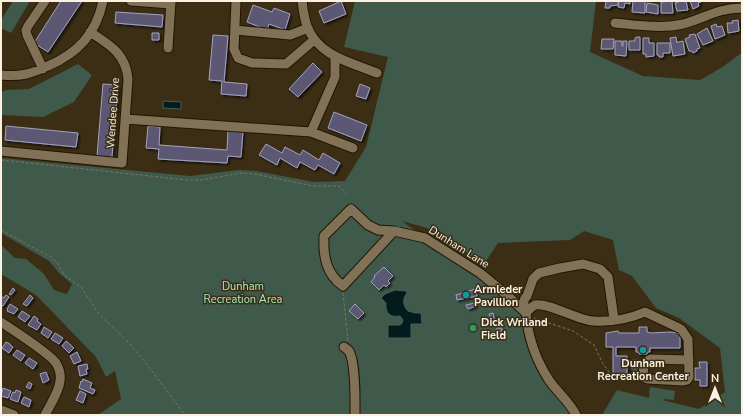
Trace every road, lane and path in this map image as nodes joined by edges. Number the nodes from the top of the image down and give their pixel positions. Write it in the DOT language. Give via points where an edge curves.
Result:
graph roads {
  1 [pos="45,1"];
  2 [pos="103,1"];
  3 [pos="131,1"];
  4 [pos="236,1"];
  5 [pos="302,1"];
  6 [pos="171,2"];
  7 [pos="742,8"];
  8 [pos="615,24"];
  9 [pos="308,28"];
  10 [pos="235,30"];
  11 [pos="90,32"];
  12 [pos="314,40"];
  13 [pos="168,48"];
  14 [pos="334,56"];
  15 [pos="43,69"];
  16 [pos="377,73"];
  17 [pos="1,75"];
  18 [pos="125,119"];
  19 [pos="311,132"];
  20 [pos="353,148"];
  21 [pos="1,151"];
  22 [pos="1,160"];
  23 [pos="346,194"];
  24 [pos="1,230"];
  25 [pos="394,231"];
  26 [pos="342,286"];
  27 [pos="528,296"];
  28 [pos="537,305"];
  29 [pos="528,315"];
  30 [pos="614,319"];
  31 [pos="1,322"];
  32 [pos="344,347"];
  33 [pos="689,360"];
  34 [pos="629,377"];
  35 [pos="1,410"];
  36 [pos="14,415"];
  37 [pos="45,415"];
  38 [pos="185,415"];
  39 [pos="355,415"];
  40 [pos="576,415"];
  1 -- 15 [label="street" via="26,30"];
  2 -- 11 [label="street"];
  3 -- 6 [label="street"];
  4 -- 10 [label="street"];
  5 -- 9 [label="street"];
  6 -- 13 [label="street"];
  7 -- 8 [label="street" via="723,9 673,25"];
  9 -- 10 [label="street" via="290,35"];
  9 -- 12 [label="street"];
  10 -- 12 [label="street" via="236,54 242,60 252,63 286,64"];
  11 -- 15 [label="street" via="70,55"];
  11 -- 18 [label="street, Wendee Drive" via="114,48 127,68"];
  12 -- 14 [label="street"];
  14 -- 16 [label="street"];
  14 -- 19 [label="street" via="335,77"];
  15 -- 17 [label="street" via="33,74"];
  18 -- 19 [label="street"];
  18 -- 21 [label="street, Wendee Drive" via="122,163"];
  19 -- 20 [label="street"];
  22 -- 23 [label="path" via="187,180 241,173 255,174 313,186 339,186"];
  24 -- 38 [label="path" via="51,257 64,275 81,287 98,312 130,344"];
  25 -- 26 [label="street"];
  25 -- 26 [label="street, Dunham Lane" via="378,230 368,225 351,209 324,236 328,269 335,281"];
  25 -- 29 [label="street, Dunham Lane" via="425,238 451,254 508,296"];
  26 -- 32 [label="path" via="348,338"];
  27 -- 28 [label="street"];
  27 -- 29 [label="street" via="525,297 524,305"];
  27 -- 30 [label="street" via="533,279 539,274 583,264 600,269 608,277"];
  28 -- 29 [label="street" via="531,307"];
  28 -- 30 [label="street" via="591,321"];
  29 -- 34 [label="path" via="573,331 594,344 603,364 613,377"];
  29 -- 40 [label="street" via="529,334 538,359 549,380"];
  30 -- 33 [label="street" via="634,317 645,312 681,329 688,339"];
  31 -- 37 [label="street" via="57,364 60,375 59,387"];
  32 -- 39 [label="street" via="349,352 353,368"];
  33 -- 33 [label="street" via="689,377 686,380 645,378 646,361"];
  35 -- 36 [label="street"];
}
